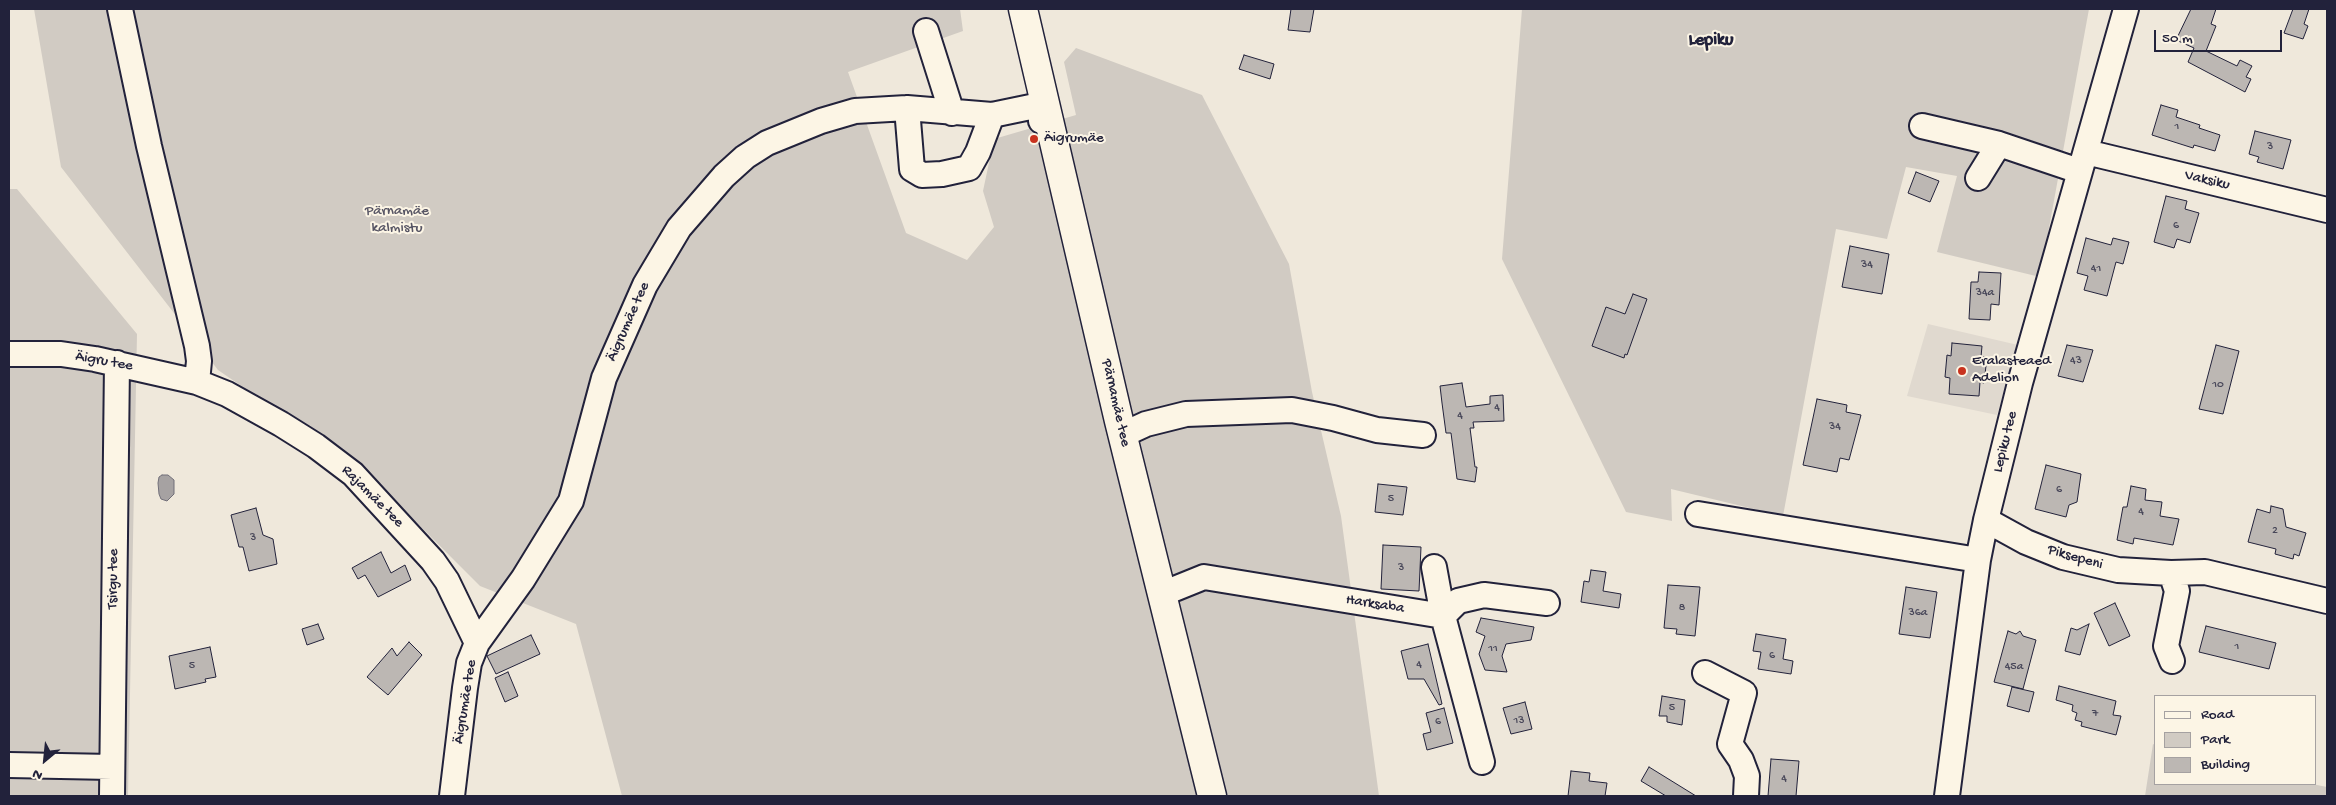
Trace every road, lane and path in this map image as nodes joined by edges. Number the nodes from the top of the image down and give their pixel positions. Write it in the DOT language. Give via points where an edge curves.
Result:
graph roads {
  1 [pos="120,9"];
  2 [pos="2126,9"];
  3 [pos="1027,14"];
  4 [pos="926,31"];
  5 [pos="1045,104"];
  6 [pos="907,108"];
  7 [pos="952,113"];
  8 [pos="992,116"];
  9 [pos="1922,126"];
  10 [pos="1999,144"];
  11 [pos="2083,161"];
  12 [pos="1978,178"];
  13 [pos="2327,210"];
  14 [pos="9,354"];
  15 [pos="117,362"];
  16 [pos="197,382"];
  17 [pos="1122,435"];
  18 [pos="1423,435"];
  19 [pos="1698,514"];
  20 [pos="1986,520"];
  21 [pos="1978,560"];
  22 [pos="1434,567"];
  23 [pos="2171,573"];
  24 [pos="1162,594"];
  25 [pos="2327,601"];
  26 [pos="1546,603"];
  27 [pos="1443,616"];
  28 [pos="477,643"];
  29 [pos="2172,661"];
  30 [pos="1705,673"];
  31 [pos="1482,762"];
  32 [pos="9,765"];
  33 [pos="112,767"];
  34 [pos="112,796"];
  35 [pos="452,796"];
  36 [pos="1212,796"];
  37 [pos="1746,796"];
  38 [pos="1947,796"];
  1 -- 16 [label="street" via="197,346"];
  2 -- 11 [label="street, Lepiku tee"];
  3 -- 5 [label="main road, Pärnamäe tee"];
  4 -- 7 [label="street"];
  5 -- 8 [label="street, Äigrumäe tee"];
  5 -- 17 [label="main road, Pärnamäe tee"];
  6 -- 7 [label="street, Äigrumäe tee"];
  6 -- 8 [label="street" via="912,169 922,175 969,168"];
  6 -- 28 [label="street, Äigrumäe tee" via="855,111 766,142 724,176 679,228 645,284 604,378 571,502 523,579"];
  7 -- 8 [label="street, Äigrumäe tee"];
  9 -- 10 [label="street, Vaksiku"];
  10 -- 11 [label="street, Vaksiku"];
  10 -- 12 [label="street"];
  11 -- 13 [label="street, Vaksiku"];
  11 -- 20 [label="street, Lepiku tee" via="2020,383"];
  14 -- 15 [label="street, Äigru tee" via="61,354"];
  15 -- 16 [label="street, Äigru tee"];
  15 -- 33 [label="street, Tsirgu tee"];
  16 -- 28 [label="street, Rajamäe tee" via="227,394 281,424 353,474 433,561 447,581"];
  17 -- 18 [label="street" via="1146,424 1186,414 1292,410 1377,430"];
  17 -- 24 [label="main road, Pärnamäe tee"];
  19 -- 21 [label="street"];
  20 -- 21 [label="street, Lepiku tee"];
  20 -- 23 [label="street, Piksepeni" via="2063,558 2118,570"];
  21 -- 38 [label="street, Lepiku tee"];
  22 -- 27 [label="street"];
  23 -- 25 [label="street, Piksepeni" via="2205,572"];
  23 -- 29 [label="street" via="2177,591 2166,646"];
  24 -- 27 [label="street, Harksaba" via="1204,577"];
  24 -- 36 [label="main road, Pärnamäe tee"];
  26 -- 27 [label="street" via="1484,595 1458,602"];
  27 -- 31 [label="street"];
  28 -- 35 [label="street, Äigrumäe tee" via="469,663"];
  30 -- 37 [label="street" via="1744,693 1730,744 1747,776"];
  32 -- 33 [label="street"];
  33 -- 34 [label="street, Tsirgu tee"];
}
